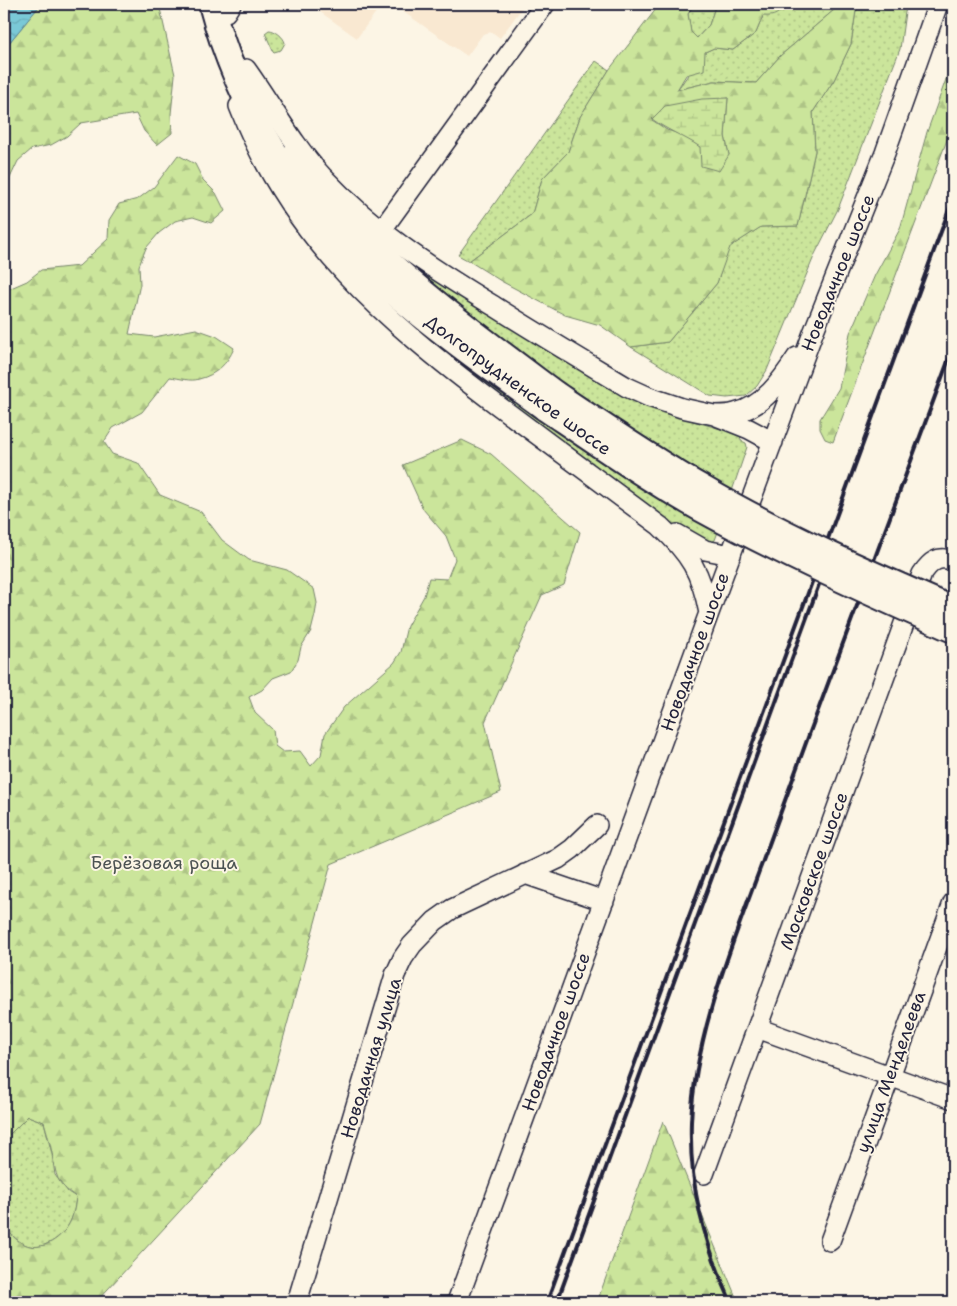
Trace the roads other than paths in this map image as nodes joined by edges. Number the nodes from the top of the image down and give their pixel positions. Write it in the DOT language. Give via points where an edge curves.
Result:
graph roads {
  1 [pos="545,4"];
  2 [pos="938,4"];
  3 [pos="222,11"];
  4 [pos="246,69"];
  5 [pos="381,231"];
  6 [pos="813,333"];
  7 [pos="551,401"];
  8 [pos="714,416"];
  9 [pos="773,442"];
  10 [pos="660,526"];
  11 [pos="731,555"];
  12 [pos="953,561"];
  13 [pos="953,609"];
  14 [pos="709,612"];
  15 [pos="953,630"];
  16 [pos="597,825"];
  17 [pos="525,874"];
  18 [pos="604,901"];
  19 [pos="953,903"];
  20 [pos="757,1028"];
  21 [pos="890,1076"];
  22 [pos="953,1099"];
  23 [pos="704,1174"];
  24 [pos="830,1241"];
  25 [pos="297,1302"];
  26 [pos="457,1302"];
  1 -- 5 [label="street"];
  2 -- 6 [label="street, Новодачное шоссе" via="885,153"];
  3 -- 4 [label="main road, Долгопрудненское шоссе"];
  3 -- 7 [label="main road, Долгопрудненское шоссе" via="236,77 257,122 280,162 324,224 402,299 445,333"];
  3 -- 10 [label="street" via="231,85 265,165 307,228 354,284 450,369"];
  4 -- 5 [label="street" via="298,147 322,176"];
  4 -- 7 [label="main road, Долгопрудненское шоссе" via="290,150 338,212 414,284"];
  5 -- 8 [label="street" via="442,275 627,387 682,408"];
  6 -- 8 [label="street" via="769,394 736,413"];
  6 -- 9 [label="street, Новодачное шоссе"];
  7 -- 13 [label="main road, Долгопрудненское шоссе, bridge" via="785,531"];
  7 -- 15 [label="main road, Долгопрудненское шоссе, bridge" via="643,474 699,508 776,548"];
  8 -- 9 [label="street"];
  9 -- 11 [label="street, Новодачное шоссе"];
  10 -- 11 [label="street" via="705,550"];
  10 -- 14 [label="street" via="692,560"];
  11 -- 14 [label="street, Новодачное шоссе"];
  12 -- 20 [label="street, Московское шоссе" via="938,559 931,562 922,574"];
  14 -- 18 [label="street, Новодачное шоссе"];
  16 -- 17 [label="street, Новодачная улица" via="558,859"];
  17 -- 18 [label="street"];
  17 -- 25 [label="street, Новодачная улица" via="452,909 435,921 403,958"];
  18 -- 26 [label="street, Новодачное шоссе"];
  19 -- 21 [label="street, улица Менделеева"];
  20 -- 21 [label="street"];
  20 -- 23 [label="street, Московское шоссе"];
  21 -- 22 [label="street"];
  21 -- 24 [label="street, улица Менделеева"];
}
